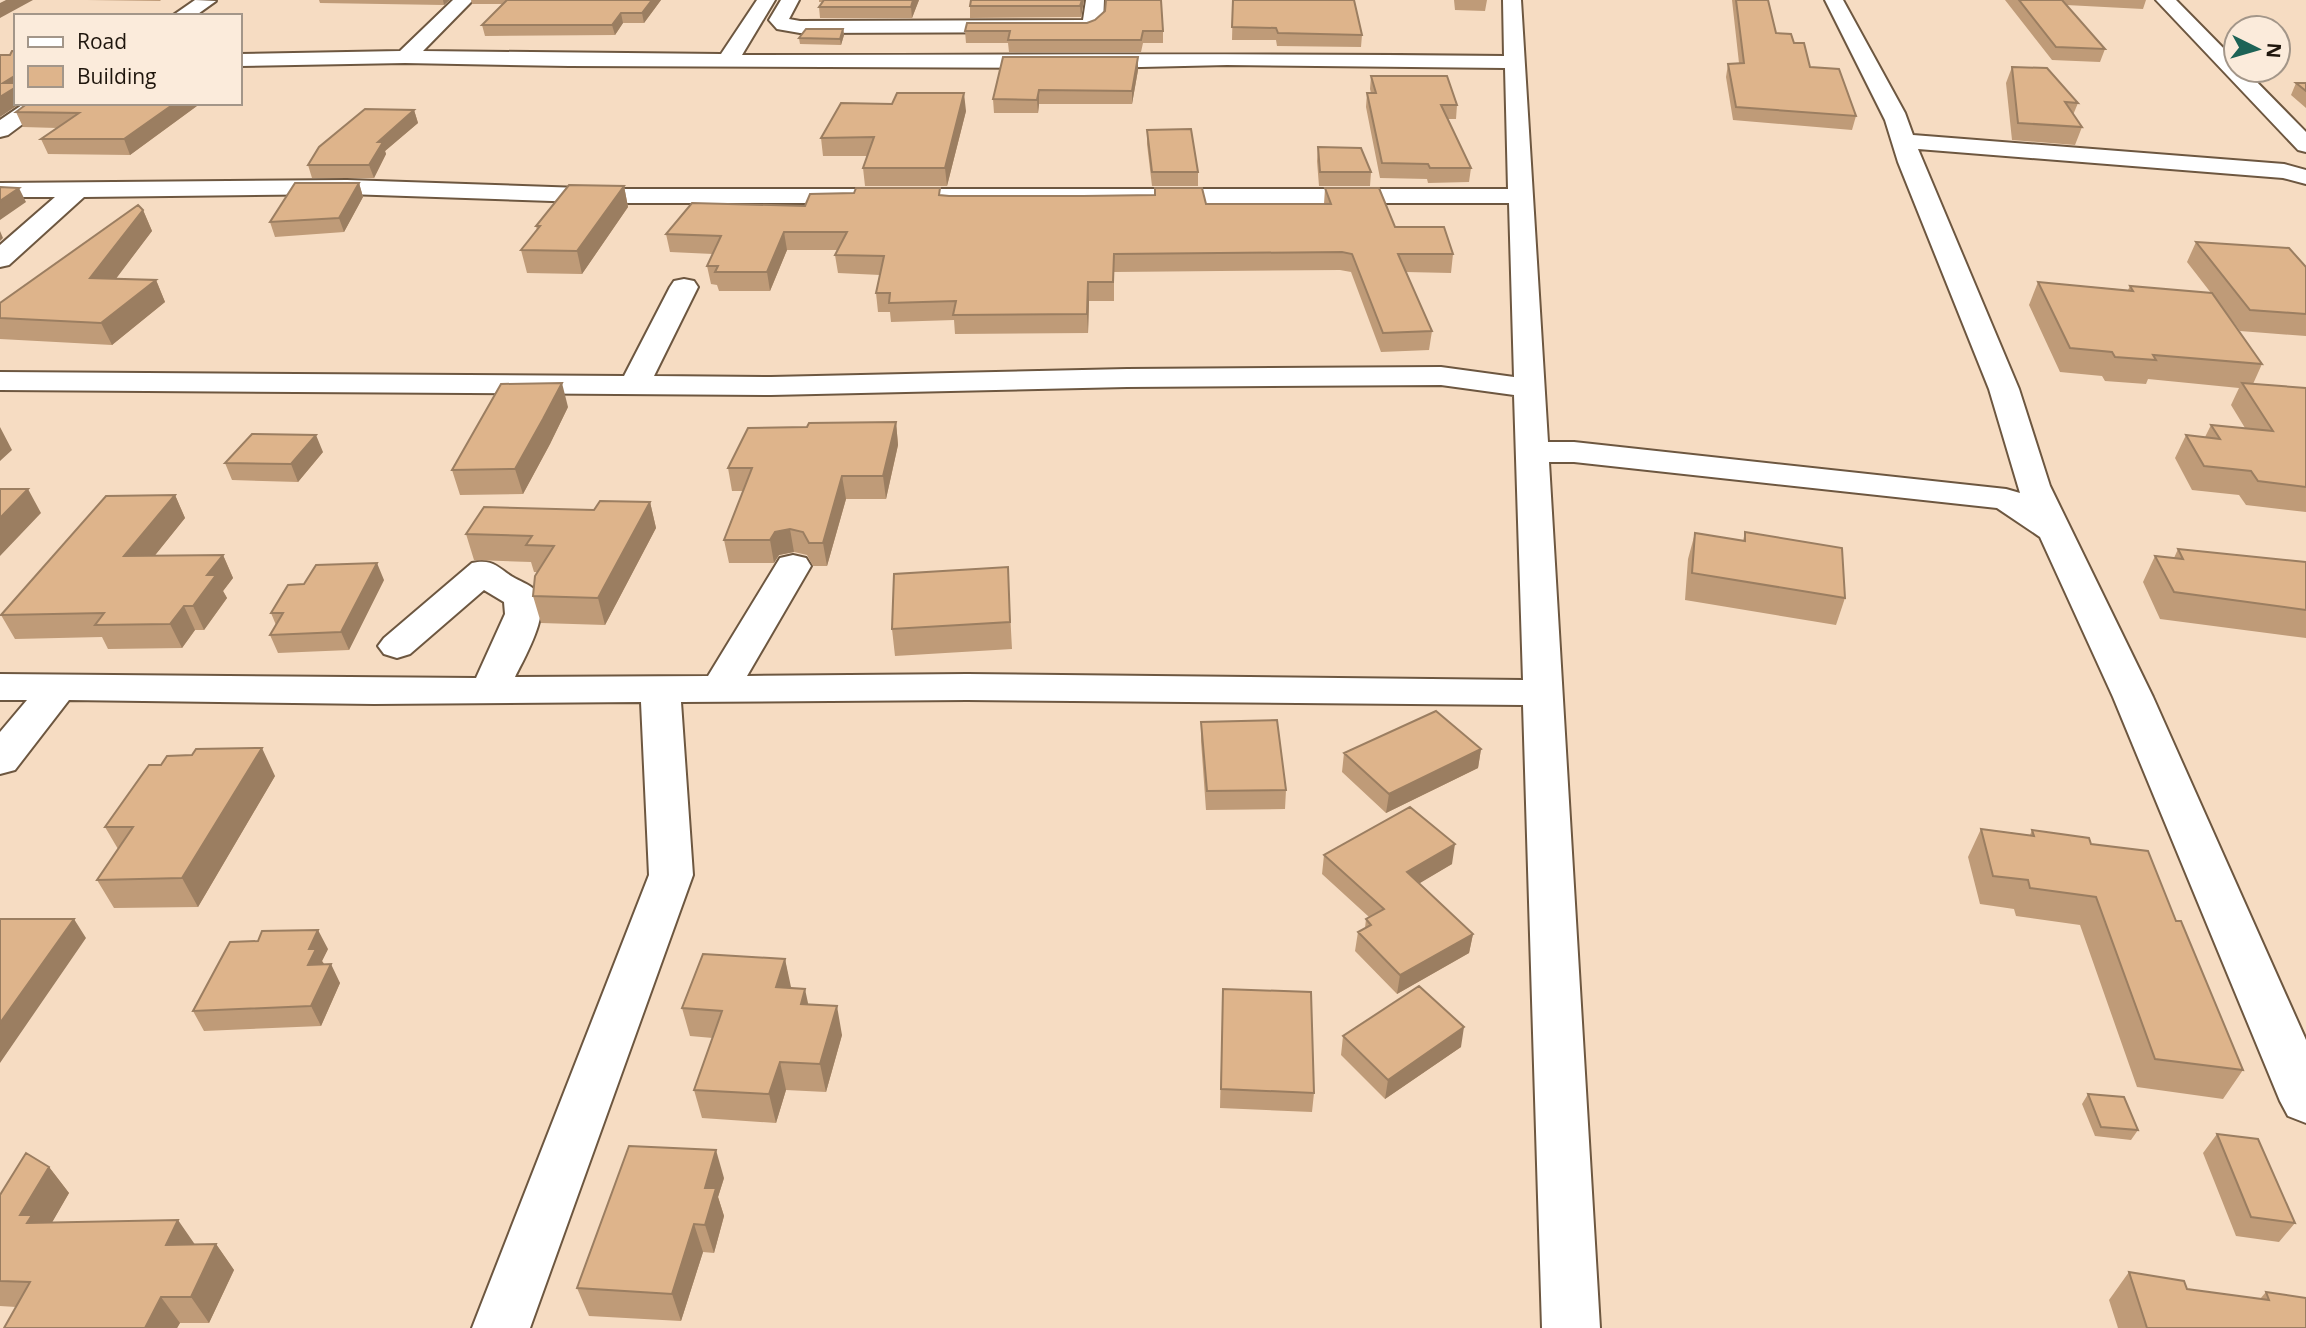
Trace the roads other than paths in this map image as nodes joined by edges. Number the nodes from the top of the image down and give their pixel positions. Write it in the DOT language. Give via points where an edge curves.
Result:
graph roads {
  1 [pos="464,0"];
  2 [pos="766,0"];
  3 [pos="790,0"];
  4 [pos="1095,0"];
  5 [pos="1512,0"];
  6 [pos="1834,0"];
  7 [pos="2165,0"];
  8 [pos="207,1"];
  9 [pos="184,14"];
  10 [pos="940,20"];
  11 [pos="405,57"];
  12 [pos="242,60"];
  13 [pos="729,60"];
  14 [pos="929,61"];
  15 [pos="1515,62"];
  16 [pos="37,105"];
  17 [pos="0,130"];
  18 [pos="1905,141"];
  19 [pos="2306,145"];
  20 [pos="2299,172"];
  21 [pos="79,188"];
  22 [pos="0,190"];
  23 [pos="1521,196"];
  24 [pos="0,259"];
  25 [pos="684,287"];
  26 [pos="0,381"];
  27 [pos="634,386"];
  28 [pos="1529,388"];
  29 [pos="1532,452"];
  30 [pos="2020,493"];
  31 [pos="793,566"];
  32 [pos="397,646"];
  33 [pos="0,687"];
  34 [pos="58,688"];
  35 [pos="720,688"];
  36 [pos="660,689"];
  37 [pos="490,690"];
  38 [pos="1543,692"];
  39 [pos="0,760"];
  40 [pos="2306,1101"];
  41 [pos="501,1328"];
  42 [pos="1571,1328"];
  1 -- 11 [label="street"];
  2 -- 13 [label="street"];
  3 -- 10 [label="street" via="779,20 784,25"];
  4 -- 10 [label="street" via="1091,24"];
  5 -- 15 [label="street"];
  6 -- 18 [label="street"];
  7 -- 19 [label="street"];
  8 -- 9 [label="street"];
  10 -- 14 [label="street"];
  11 -- 12 [label="street"];
  11 -- 13 [label="street"];
  13 -- 14 [label="street"];
  14 -- 15 [label="street"];
  15 -- 23 [label="street"];
  16 -- 17 [label="street"];
  18 -- 20 [label="street"];
  18 -- 30 [label="street" via="2004,388"];
  21 -- 22 [label="street"];
  21 -- 23 [label="street" via="347,187 610,196"];
  21 -- 24 [label="street"];
  23 -- 28 [label="street"];
  25 -- 27 [label="street"];
  26 -- 27 [label="street"];
  27 -- 28 [label="street" via="1441,376"];
  28 -- 29 [label="street"];
  29 -- 30 [label="street" via="1574,452"];
  29 -- 38 [label="street"];
  30 -- 40 [label="street" via="2053,530 2139,710"];
  31 -- 35 [label="street"];
  32 -- 37 [label="street" via="485,571 522,597 524,614"];
  33 -- 34 [label="street"];
  34 -- 37 [label="street"];
  34 -- 39 [label="street"];
  35 -- 36 [label="street"];
  35 -- 38 [label="street"];
  36 -- 37 [label="street"];
  36 -- 41 [label="street" via="671,874"];
  38 -- 42 [label="street"];
}
